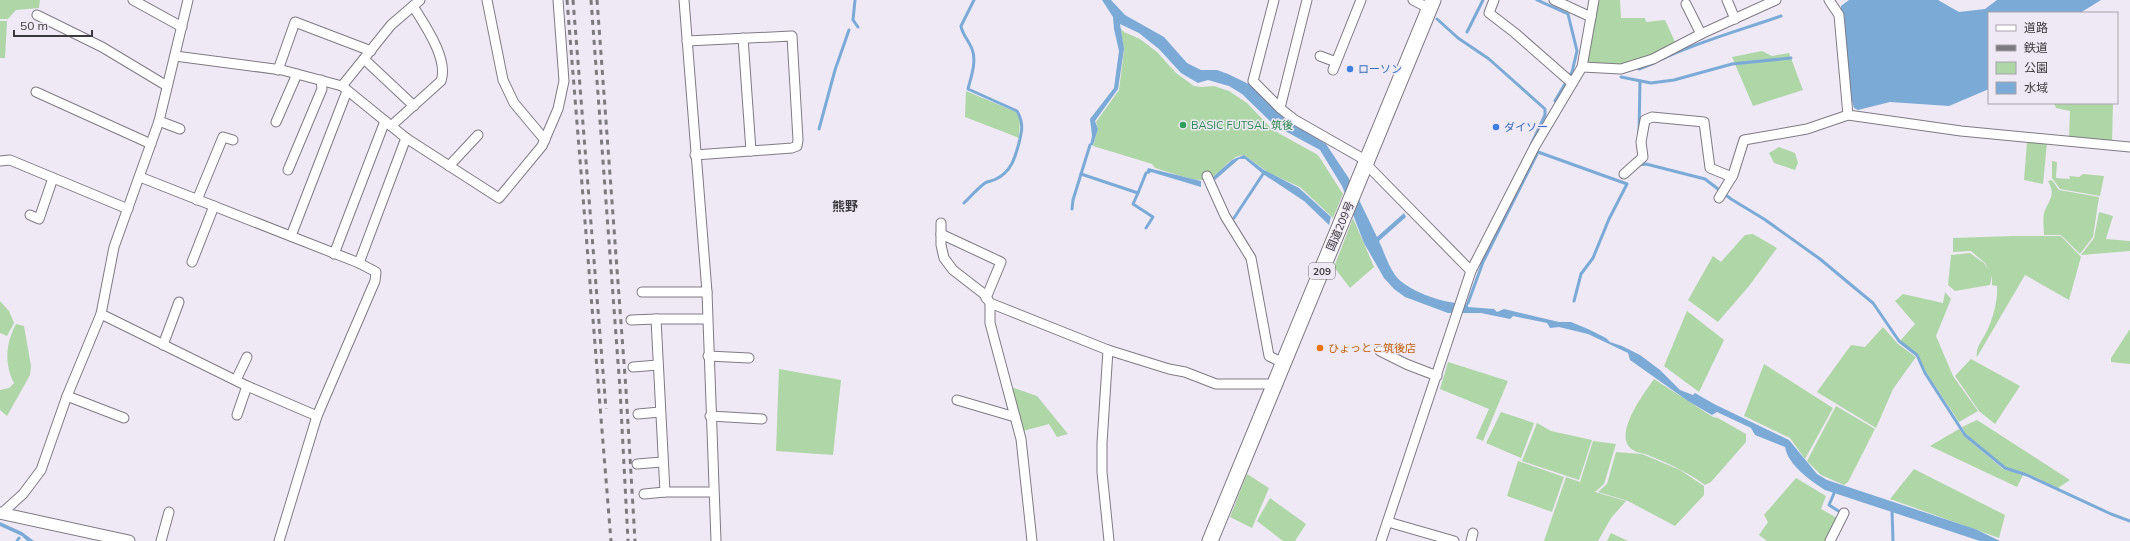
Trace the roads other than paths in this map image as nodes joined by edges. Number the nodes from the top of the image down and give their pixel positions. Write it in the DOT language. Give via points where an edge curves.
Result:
graph roads {
  1 [pos="133,0"];
  2 [pos="188,0"];
  3 [pos="487,0"];
  4 [pos="558,0"];
  5 [pos="684,0"];
  6 [pos="1274,0"];
  7 [pos="1308,0"];
  8 [pos="1361,0"];
  9 [pos="1413,0"];
  10 [pos="1494,0"];
  11 [pos="1554,0"];
  12 [pos="1594,0"];
  13 [pos="1727,0"];
  14 [pos="1776,0"];
  15 [pos="1829,0"];
  16 [pos="416,3"];
  17 [pos="1432,4"];
  18 [pos="1686,4"];
  19 [pos="37,15"];
  20 [pos="1591,17"];
  21 [pos="1736,19"];
  22 [pos="182,27"];
  23 [pos="1701,34"];
  24 [pos="744,38"];
  25 [pos="687,42"];
  26 [pos="371,51"];
  27 [pos="175,56"];
  28 [pos="1320,56"];
  29 [pos="364,59"];
  30 [pos="1582,66"];
  31 [pos="278,70"];
  32 [pos="297,74"];
  33 [pos="321,80"];
  34 [pos="1572,83"];
  35 [pos="167,86"];
  36 [pos="345,88"];
  37 [pos="36,92"];
  38 [pos="414,106"];
  39 [pos="1280,108"];
  40 [pos="1848,115"];
  41 [pos="159,121"];
  42 [pos="276,122"];
  43 [pos="388,123"];
  44 [pos="180,129"];
  45 [pos="478,135"];
  46 [pos="406,138"];
  47 [pos="233,140"];
  48 [pos="545,140"];
  49 [pos="151,144"];
  50 [pos="2130,147"];
  51 [pos="751,151"];
  52 [pos="695,155"];
  53 [pos="0,161"];
  54 [pos="17,163"];
  55 [pos="1366,163"];
  56 [pos="0,165"];
  57 [pos="449,166"];
  58 [pos="288,170"];
  59 [pos="1624,174"];
  60 [pos="1207,176"];
  61 [pos="140,177"];
  62 [pos="53,178"];
  63 [pos="1732,178"];
  64 [pos="1719,198"];
  65 [pos="198,200"];
  66 [pos="214,206"];
  67 [pos="128,209"];
  68 [pos="30,215"];
  69 [pos="941,223"];
  70 [pos="941,234"];
  71 [pos="291,236"];
  72 [pos="334,254"];
  73 [pos="192,262"];
  74 [pos="359,263"];
  75 [pos="1471,271"];
  76 [pos="642,292"];
  77 [pos="707,292"];
  78 [pos="988,300"];
  79 [pos="179,302"];
  80 [pos="100,314"];
  81 [pos="656,319"];
  82 [pos="707,319"];
  83 [pos="631,320"];
  84 [pos="163,345"];
  85 [pos="1108,350"];
  86 [pos="1380,351"];
  87 [pos="708,356"];
  88 [pos="247,357"];
  89 [pos="749,358"];
  90 [pos="1283,363"];
  91 [pos="658,365"];
  92 [pos="633,367"];
  93 [pos="1437,376"];
  94 [pos="236,380"];
  95 [pos="1275,384"];
  96 [pos="247,386"];
  97 [pos="67,396"];
  98 [pos="957,400"];
  99 [pos="660,412"];
  100 [pos="638,414"];
  101 [pos="237,415"];
  102 [pos="317,416"];
  103 [pos="710,416"];
  104 [pos="124,418"];
  105 [pos="1015,418"];
  106 [pos="762,419"];
  107 [pos="662,462"];
  108 [pos="637,464"];
  109 [pos="665,492"];
  110 [pos="713,492"];
  111 [pos="644,494"];
  112 [pos="169,512"];
  113 [pos="0,513"];
  114 [pos="1844,514"];
  115 [pos="1388,522"];
  116 [pos="129,541"];
  117 [pos="161,541"];
  118 [pos="278,541"];
  119 [pos="716,541"];
  120 [pos="1032,541"];
  121 [pos="1109,541"];
  122 [pos="1210,541"];
  123 [pos="1382,541"];
  124 [pos="1454,541"];
  125 [pos="1830,541"];
  1 -- 22 [label="street"];
  2 -- 22 [label="street"];
  3 -- 48 [label="street" via="504,80 514,103"];
  4 -- 48 [label="street" via="564,81 558,109"];
  5 -- 25 [label="street"];
  6 -- 39 [label="street" via="1253,81"];
  7 -- 39 [label="street"];
  8 -- 28 [label="street" via="1334,66"];
  9 -- 17 [label="street"];
  10 -- 34 [label="street" via="1489,13"];
  11 -- 20 [label="street"];
  12 -- 20 [label="street"];
  13 -- 21 [label="street"];
  14 -- 21 [label="street"];
  15 -- 40 [label="street" via="1839,15"];
  16 -- 26 [label="street" via="392,25"];
  16 -- 38 [label="street" via="435,42 443,74 440,81"];
  17 -- 55 [label="highway, 国道209号 / 209"];
  18 -- 23 [label="street"];
  19 -- 35 [label="street" via="102,47"];
  20 -- 30 [label="street"];
  21 -- 23 [label="street"];
  22 -- 27 [label="street"];
  23 -- 30 [label="street" via="1652,59 1621,69"];
  24 -- 25 [label="street"];
  24 -- 51 [label="street"];
  24 -- 51 [label="street" via="792,36 797,146"];
  25 -- 52 [label="street"];
  26 -- 29 [label="street"];
  26 -- 31 [label="street" via="295,22"];
  27 -- 31 [label="street"];
  27 -- 35 [label="street"];
  29 -- 36 [label="street"];
  29 -- 38 [label="street"];
  30 -- 34 [label="street"];
  31 -- 32 [label="street"];
  32 -- 33 [label="street"];
  32 -- 42 [label="street"];
  33 -- 36 [label="street"];
  33 -- 58 [label="street" via="322,89"];
  34 -- 75 [label="street" via="1535,146"];
  35 -- 41 [label="street"];
  36 -- 43 [label="street"];
  36 -- 71 [label="street"];
  37 -- 49 [label="street"];
  38 -- 43 [label="street"];
  39 -- 55 [label="street" via="1295,120"];
  40 -- 50 [label="street" via="1961,131"];
  40 -- 63 [label="street" via="1806,129 1744,140"];
  41 -- 44 [label="street"];
  41 -- 49 [label="street"];
  43 -- 46 [label="street"];
  43 -- 72 [label="street"];
  45 -- 57 [label="street"];
  46 -- 57 [label="street"];
  46 -- 74 [label="street"];
  47 -- 65 [label="street" via="223,137"];
  48 -- 57 [label="street" via="499,198"];
  49 -- 61 [label="street"];
  51 -- 52 [label="street"];
  52 -- 77 [label="street"];
  53 -- 54 [label="street" via="10,160"];
  54 -- 56 [label="street"];
  54 -- 62 [label="street"];
  55 -- 75 [label="street"];
  55 -- 90 [label="highway, 国道209号 / 209"];
  59 -- 63 [label="street" via="1643,157 1641,142 1645,120 1652,117 1704,122 1710,168"];
  60 -- 90 [label="street" via="1225,216 1251,258 1268,356"];
  61 -- 65 [label="street"];
  61 -- 67 [label="street"];
  62 -- 67 [label="street"];
  62 -- 68 [label="street" via="39,219"];
  63 -- 64 [label="street"];
  65 -- 66 [label="street"];
  66 -- 71 [label="street"];
  66 -- 73 [label="street"];
  67 -- 80 [label="street" via="114,247"];
  69 -- 70 [label="street"];
  70 -- 78 [label="street" via="944,258 953,270"];
  70 -- 78 [label="street" via="1001,262"];
  71 -- 72 [label="street"];
  72 -- 74 [label="street"];
  74 -- 102 [label="street" via="376,272 375,281"];
  75 -- 93 [label="street"];
  76 -- 77 [label="street"];
  77 -- 82 [label="street"];
  78 -- 85 [label="street"];
  78 -- 105 [label="street" via="990,323"];
  79 -- 84 [label="street"];
  80 -- 84 [label="street"];
  80 -- 97 [label="street"];
  81 -- 82 [label="street"];
  81 -- 83 [label="street"];
  81 -- 91 [label="street"];
  82 -- 87 [label="street"];
  84 -- 94 [label="street"];
  85 -- 95 [label="street" via="1186,372 1216,384"];
  85 -- 121 [label="street" via="1102,472"];
  86 -- 93 [label="street"];
  87 -- 89 [label="street"];
  87 -- 103 [label="street"];
  88 -- 94 [label="street"];
  90 -- 95 [label="highway, 国道209号 / 209"];
  91 -- 92 [label="street"];
  91 -- 99 [label="street"];
  93 -- 115 [label="street"];
  94 -- 96 [label="street"];
  95 -- 122 [label="highway, 国道209号 / 209"];
  96 -- 101 [label="street"];
  96 -- 102 [label="street"];
  97 -- 104 [label="street"];
  97 -- 113 [label="street" via="41,470 23,494"];
  98 -- 105 [label="street"];
  99 -- 100 [label="street"];
  99 -- 107 [label="street"];
  102 -- 118 [label="street"];
  103 -- 106 [label="street"];
  103 -- 110 [label="street"];
  105 -- 120 [label="street" via="1024,459"];
  107 -- 108 [label="street"];
  107 -- 109 [label="street"];
  109 -- 110 [label="street"];
  109 -- 111 [label="street"];
  110 -- 119 [label="street"];
  112 -- 117 [label="street"];
  113 -- 116 [label="street"];
  114 -- 125 [label="street"];
  115 -- 123 [label="street"];
  115 -- 124 [label="street"];
}
